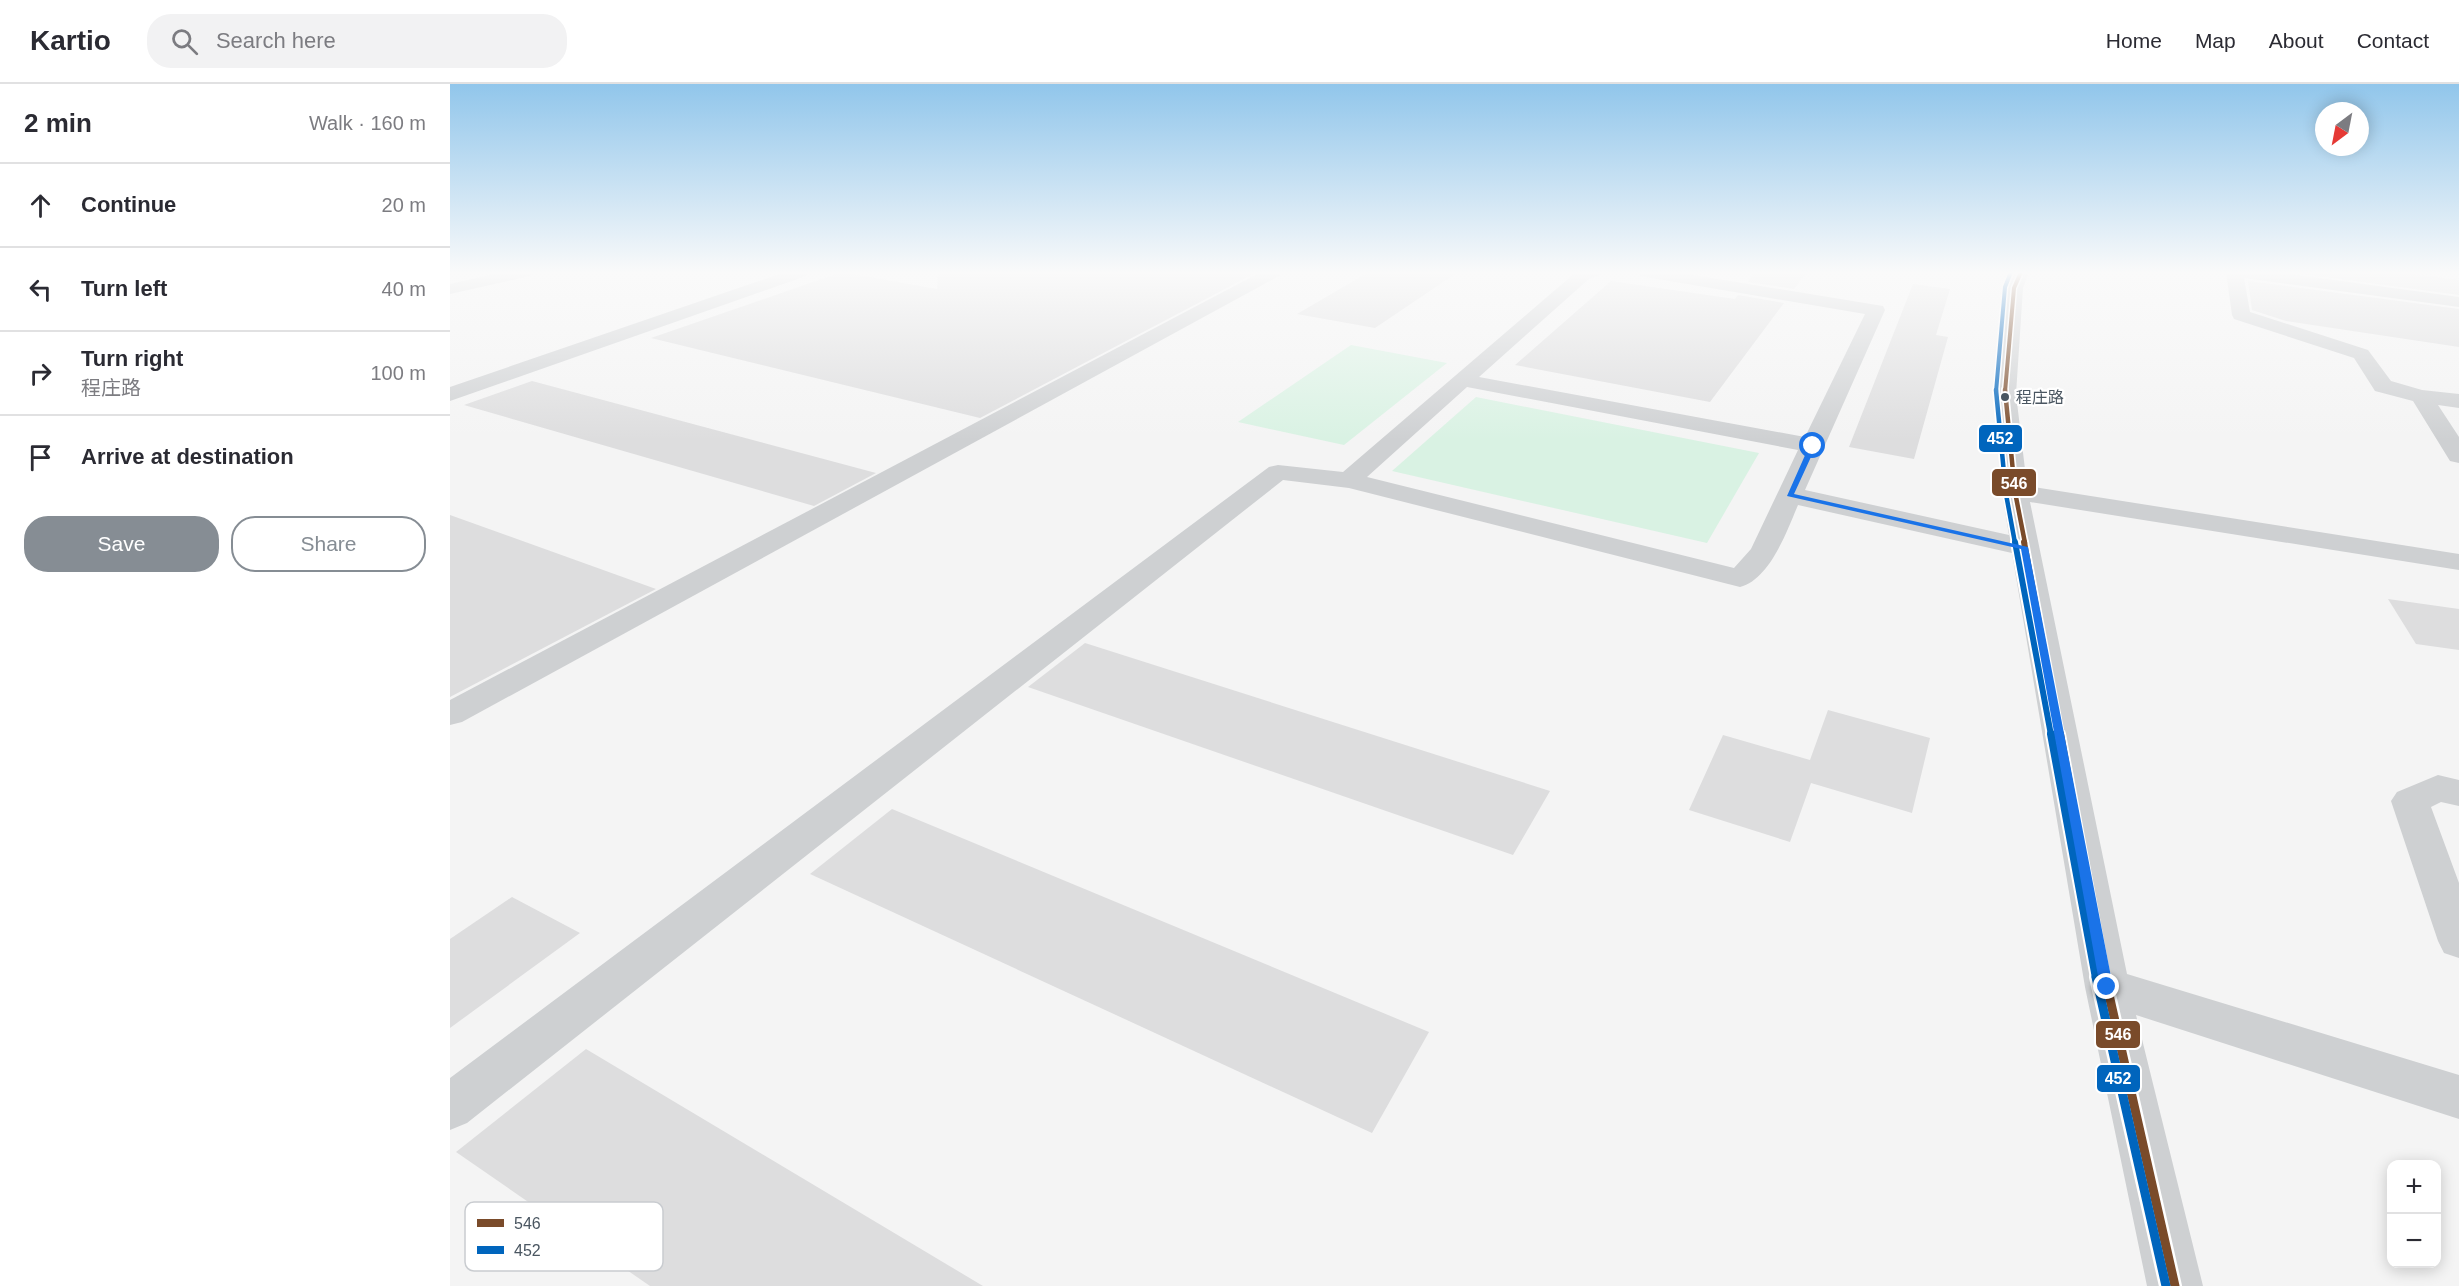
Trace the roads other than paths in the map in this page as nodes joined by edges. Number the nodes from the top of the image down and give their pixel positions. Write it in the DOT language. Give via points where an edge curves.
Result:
graph roads {
  1 [pos="639,328"];
  2 [pos="1169,328"];
  3 [pos="1522,328"];
  4 [pos="1868,328"];
  5 [pos="2011,328"];
  6 [pos="2281,328"];
  7 [pos="1463,380"];
  8 [pos="450,394"];
  9 [pos="2421,396"];
  10 [pos="2459,401"];
  11 [pos="1813,446"];
  12 [pos="2459,456"];
  13 [pos="1349,480"];
  14 [pos="2015,492"];
  15 [pos="1790,495"];
  16 [pos="2024,547"];
  17 [pos="2459,562"];
  18 [pos="450,714"];
  19 [pos="2459,794"];
  20 [pos="2459,941"];
  21 [pos="2107,987"];
  22 [pos="2459,1097"];
  23 [pos="450,1107"];
  24 [pos="2175,1286"];
  1 -- 8 [label="street"];
  2 -- 18 [label="street"];
  3 -- 7 [label="street"];
  4 -- 11 [label="street"];
  5 -- 14 [label="street" via="2005,394"];
  6 -- 9 [label="street" via="2361,354 2383,386"];
  7 -- 11 [label="street"];
  7 -- 13 [label="street"];
  9 -- 10 [label="street"];
  9 -- 12 [label="street"];
  11 -- 15 [label="street"];
  13 -- 15 [label="street" via="1740,578 1763,552"];
  13 -- 23 [label="street" via="1278,472"];
  14 -- 16 [label="street"];
  14 -- 17 [label="street"];
  15 -- 16 [label="street"];
  16 -- 21 [label="street"];
  19 -- 20 [label="street" via="2438,788 2410,801"];
  21 -- 22 [label="street"];
  21 -- 24 [label="street"];
}
